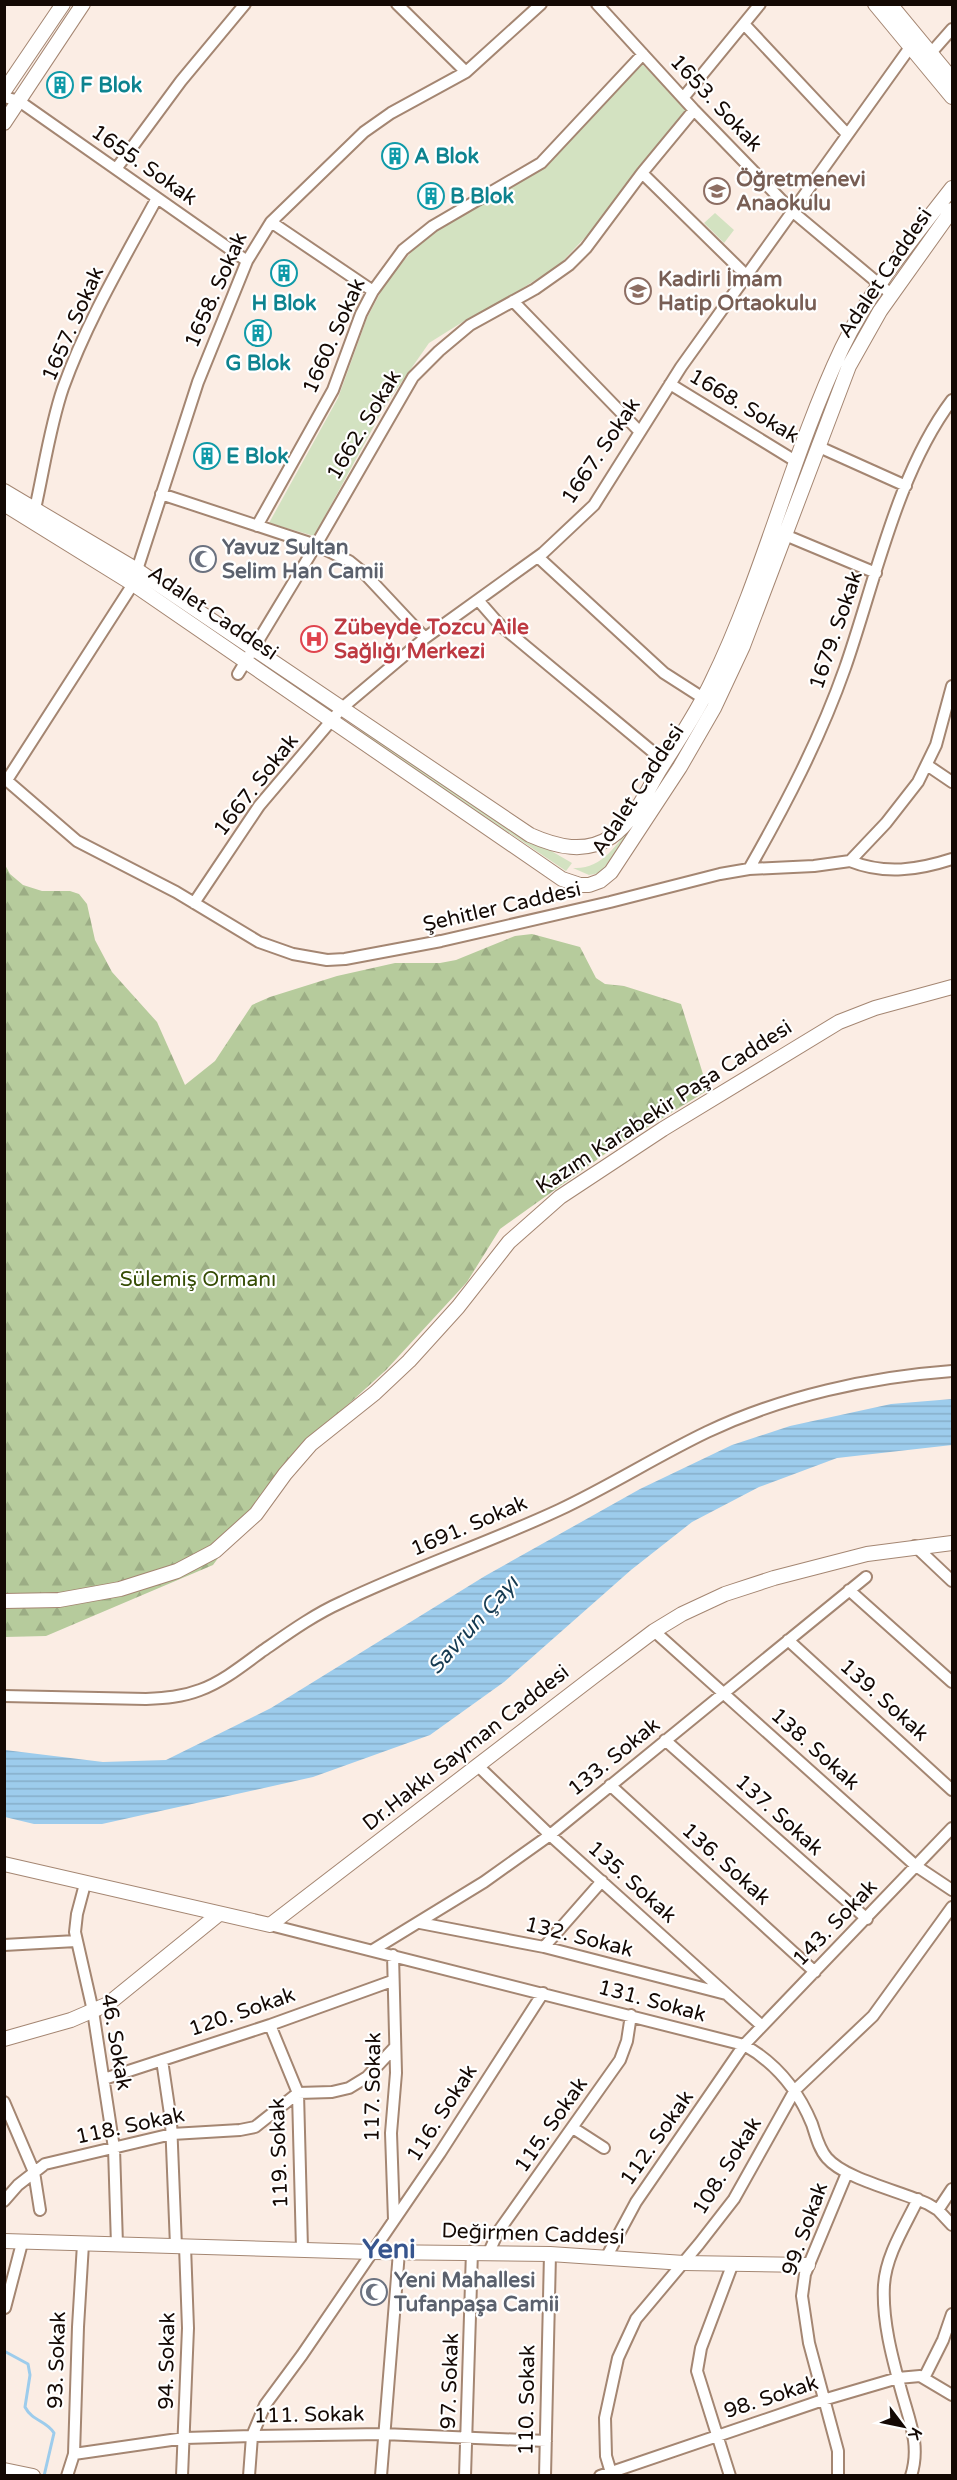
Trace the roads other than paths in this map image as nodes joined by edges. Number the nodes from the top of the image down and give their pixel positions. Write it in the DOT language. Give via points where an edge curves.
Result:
graph roads {
  1 [pos="63,4"];
  2 [pos="83,4"];
  3 [pos="245,4"];
  4 [pos="397,4"];
  5 [pos="541,4"];
  6 [pos="597,4"];
  7 [pos="875,4"];
  8 [pos="890,4"];
  9 [pos="759,5"];
  10 [pos="744,24"];
  11 [pos="952,29"];
  12 [pos="911,46"];
  13 [pos="643,54"];
  14 [pos="930,54"];
  15 [pos="466,72"];
  16 [pos="952,79"];
  17 [pos="4,91"];
  18 [pos="4,97"];
  19 [pos="952,97"];
  20 [pos="683,98"];
  21 [pos="19,101"];
  22 [pos="694,110"];
  23 [pos="4,123"];
  24 [pos="848,134"];
  25 [pos="116,169"];
  26 [pos="642,173"];
  27 [pos="952,188"];
  28 [pos="157,198"];
  29 [pos="952,210"];
  30 [pos="793,212"];
  31 [pos="271,222"];
  32 [pos="247,261"];
  33 [pos="747,276"];
  34 [pos="886,290"];
  35 [pos="373,291"];
  36 [pos="513,301"];
  37 [pos="670,384"];
  38 [pos="952,400"];
  39 [pos="640,432"];
  40 [pos="817,446"];
  41 [pos="798,462"];
  42 [pos="906,486"];
  43 [pos="4,491"];
  44 [pos="161,494"];
  45 [pos="4,504"];
  46 [pos="35,509"];
  47 [pos="257,526"];
  48 [pos="785,535"];
  49 [pos="316,545"];
  50 [pos="538,556"];
  51 [pos="137,570"];
  52 [pos="876,573"];
  53 [pos="133,584"];
  54 [pos="478,600"];
  55 [pos="424,638"];
  56 [pos="253,649"];
  57 [pos="246,661"];
  58 [pos="238,674"];
  59 [pos="952,686"];
  60 [pos="703,698"];
  61 [pos="342,708"];
  62 [pos="331,719"];
  63 [pos="665,762"];
  64 [pos="927,765"];
  65 [pos="6,779"];
  66 [pos="952,782"];
  67 [pos="952,859"];
  68 [pos="850,861"];
  69 [pos="749,869"];
  70 [pos="194,903"];
  71 [pos="952,987"];
  72 [pos="952,1371"];
  73 [pos="952,1542"];
  74 [pos="915,1546"];
  75 [pos="866,1577"];
  76 [pos="952,1581"];
  77 [pos="849,1590"];
  78 [pos="4,1601"];
  79 [pos="654,1631"];
  80 [pos="789,1640"];
  81 [pos="952,1682"];
  82 [pos="724,1693"];
  83 [pos="4,1696"];
  84 [pos="665,1740"];
  85 [pos="477,1766"];
  86 [pos="610,1785"];
  87 [pos="952,1790"];
  88 [pos="952,1828"];
  89 [pos="550,1835"];
  90 [pos="4,1864"];
  91 [pos="916,1866"];
  92 [pos="602,1881"];
  93 [pos="85,1884"];
  94 [pos="952,1890"];
  95 [pos="952,1907"];
  96 [pos="219,1914"];
  97 [pos="867,1919"];
  98 [pos="420,1923"];
  99 [pos="270,1925"];
  100 [pos="76,1941"];
  101 [pos="4,1946"];
  102 [pos="544,1947"];
  103 [pos="373,1950"];
  104 [pos="393,1955"];
  105 [pos="815,1972"];
  106 [pos="393,1981"];
  107 [pos="543,1993"];
  108 [pos="727,1994"];
  109 [pos="93,2011"];
  110 [pos="631,2015"];
  111 [pos="270,2025"];
  112 [pos="762,2026"];
  113 [pos="4,2039"];
  114 [pos="744,2045"];
  115 [pos="394,2048"];
  116 [pos="162,2060"];
  117 [pos="104,2079"];
  118 [pos="795,2090"];
  119 [pos="298,2093"];
  120 [pos="4,2102"];
  121 [pos="573,2128"];
  122 [pos="172,2134"];
  123 [pos="114,2148"];
  124 [pos="604,2148"];
  125 [pos="34,2172"];
  126 [pos="847,2173"];
  127 [pos="952,2189"];
  128 [pos="918,2199"];
  129 [pos="4,2201"];
  130 [pos="40,2210"];
  131 [pos="938,2210"];
  132 [pos="394,2220"];
  133 [pos="952,2225"];
  134 [pos="4,2241"];
  135 [pos="22,2243"];
  136 [pos="83,2244"];
  137 [pos="117,2245"];
  138 [pos="180,2246"];
  139 [pos="302,2249"];
  140 [pos="372,2252"];
  141 [pos="399,2252"];
  142 [pos="472,2252"];
  143 [pos="489,2252"];
  144 [pos="550,2254"];
  145 [pos="608,2256"];
  146 [pos="684,2262"];
  147 [pos="733,2263"];
  148 [pos="808,2265"];
  149 [pos="5,2308"];
  150 [pos="952,2314"];
  151 [pos="898,2378"];
  152 [pos="924,2378"];
  153 [pos="952,2395"];
  154 [pos="823,2400"];
  155 [pos="383,2434"];
  156 [pos="252,2436"];
  157 [pos="716,2436"];
  158 [pos="185,2438"];
  159 [pos="468,2438"];
  160 [pos="546,2441"];
  161 [pos="74,2454"];
  162 [pos="4,2470"];
  163 [pos="607,2474"];
  164 [pos="33,2475"];
  165 [pos="67,2475"];
  166 [pos="182,2475"];
  167 [pos="249,2475"];
  168 [pos="381,2475"];
  169 [pos="465,2475"];
  170 [pos="545,2475"];
  171 [pos="730,2475"];
  172 [pos="838,2475"];
  173 [pos="911,2475"];
  1 -- 17 [label="street"];
  2 -- 21 [label="street"];
  3 -- 25 [label="street"];
  4 -- 15 [label="street"];
  5 -- 15 [label="street, 1658. Sokak"];
  6 -- 13 [label="street, 1653. Sokak"];
  7 -- 12 [label="street"];
  8 -- 14 [label="street"];
  9 -- 10 [label="street"];
  10 -- 20 [label="street"];
  10 -- 24 [label="street"];
  11 -- 14 [label="street"];
  12 -- 19 [label="street"];
  12 -- 24 [label="street, 1667. Sokak"];
  13 -- 20 [label="street, 1653. Sokak"];
  13 -- 35 [label="street, 1660. Sokak" via="541,163 433,226 403,250"];
  14 -- 16 [label="street"];
  15 -- 31 [label="street, 1658. Sokak" via="370,126"];
  18 -- 21 [label="street"];
  20 -- 22 [label="street, 1653. Sokak"];
  21 -- 23 [label="street"];
  21 -- 25 [label="street, 1655. Sokak"];
  22 -- 26 [label="street, 1662. Sokak"];
  22 -- 30 [label="street, 1653. Sokak"];
  24 -- 30 [label="street, 1667. Sokak"];
  25 -- 28 [label="street, 1655. Sokak"];
  26 -- 33 [label="street"];
  26 -- 36 [label="street, 1662. Sokak" via="569,265"];
  27 -- 34 [label="street"];
  28 -- 32 [label="street, 1655. Sokak"];
  28 -- 46 [label="street, 1657. Sokak" via="102,300 63,390"];
  29 -- 34 [label="street, Adalet Caddesi"];
  30 -- 33 [label="street, 1667. Sokak"];
  30 -- 34 [label="street, 1653. Sokak"];
  31 -- 32 [label="street, 1658. Sokak"];
  31 -- 35 [label="street"];
  32 -- 44 [label="street, 1658. Sokak" via="198,382"];
  33 -- 37 [label="street, 1667. Sokak"];
  34 -- 40 [label="street, Adalet Caddesi" via="849,366"];
  34 -- 41 [label="street" via="843,346"];
  35 -- 47 [label="street, 1660. Sokak" via="333,390"];
  36 -- 39 [label="street"];
  36 -- 49 [label="street, 1662. Sokak" via="470,325 413,377"];
  37 -- 39 [label="street, 1667. Sokak"];
  37 -- 41 [label="street, 1668. Sokak"];
  38 -- 42 [label="street, 1679. Sokak" via="927,438"];
  39 -- 50 [label="street, 1667. Sokak" via="594,505"];
  40 -- 42 [label="street"];
  40 -- 48 [label="street, Adalet Caddesi"];
  41 -- 60 [label="street"];
  42 -- 52 [label="street, 1679. Sokak"];
  43 -- 46 [label="street"];
  44 -- 47 [label="street"];
  44 -- 51 [label="street, 1658. Sokak"];
  45 -- 53 [label="street, Adalet Caddesi"];
  46 -- 51 [label="street"];
  47 -- 49 [label="street"];
  48 -- 52 [label="street"];
  48 -- 62 [label="street, Adalet Caddesi" via="744,646 714,708 622,856 600,881 580,885 562,879"];
  49 -- 55 [label="street" via="349,561 365,574"];
  49 -- 56 [label="street, 1662. Sokak"];
  50 -- 54 [label="street, 1667. Sokak"];
  50 -- 60 [label="street" via="664,673"];
  51 -- 56 [label="street"];
  52 -- 69 [label="street, 1679. Sokak" via="817,741"];
  53 -- 57 [label="street, Adalet Caddesi"];
  53 -- 65 [label="street"];
  54 -- 55 [label="street, 1667. Sokak"];
  54 -- 63 [label="street" via="498,624"];
  55 -- 61 [label="street, 1667. Sokak"];
  56 -- 57 [label="street, 1662. Sokak"];
  56 -- 61 [label="street"];
  57 -- 58 [label="street, 1662. Sokak"];
  57 -- 62 [label="street, Adalet Caddesi"];
  59 -- 64 [label="street"];
  60 -- 63 [label="street"];
  61 -- 62 [label="street, 1667. Sokak"];
  61 -- 63 [label="street" via="520,829 566,847 599,843 620,830"];
  62 -- 70 [label="street, 1667. Sokak" via="259,806"];
  64 -- 66 [label="street"];
  64 -- 68 [label="street" via="903,803"];
  65 -- 70 [label="street, Şehitler Caddesi" via="77,841"];
  67 -- 68 [label="street" via="902,870 870,869"];
  68 -- 69 [label="street, Şehitler Caddesi"];
  69 -- 70 [label="street, Şehitler Caddesi" via="693,879 441,941 345,959 327,960 274,949"];
  71 -- 78 [label="street, Kazım Karabekir Paşa Caddesi" via="839,1022 672,1123 560,1197 509,1242 409,1361 311,1444 256,1514 215,1551 177,1571 120,1589 59,1600"];
  72 -- 83 [label="street, 1691. Sokak" via="865,1383 734,1420 561,1509 340,1602 225,1678 200,1690 146,1699"];
  73 -- 74 [label="street, Dr.Hakkı Sayman Caddesi"];
  74 -- 76 [label="street"];
  74 -- 79 [label="street, Dr.Hakkı Sayman Caddesi" via="774,1578 703,1603"];
  75 -- 77 [label="street, 133. Sokak"];
  77 -- 80 [label="street, 133. Sokak"];
  77 -- 81 [label="street"];
  79 -- 82 [label="street, 138. Sokak"];
  79 -- 85 [label="street, Dr.Hakkı Sayman Caddesi"];
  80 -- 82 [label="street, 133. Sokak"];
  80 -- 87 [label="street, 139. Sokak"];
  82 -- 84 [label="street, 133. Sokak"];
  82 -- 91 [label="street, 138. Sokak"];
  84 -- 86 [label="street, 133. Sokak"];
  84 -- 97 [label="street, 137. Sokak"];
  85 -- 89 [label="street, 135. Sokak"];
  85 -- 99 [label="street, Dr.Hakkı Sayman Caddesi"];
  86 -- 89 [label="street, 133. Sokak"];
  86 -- 105 [label="street, 136. Sokak"];
  88 -- 91 [label="street, 143. Sokak"];
  89 -- 92 [label="street, 135. Sokak"];
  89 -- 98 [label="street, 133. Sokak"];
  90 -- 93 [label="street"];
  91 -- 94 [label="street, 138. Sokak"];
  91 -- 97 [label="street, 143. Sokak"];
  92 -- 102 [label="street"];
  92 -- 108 [label="street, 135. Sokak"];
  93 -- 96 [label="street"];
  93 -- 100 [label="street, 46. Sokak" via="75,1923"];
  95 -- 118 [label="street, 108. Sokak" via="873,2016"];
  96 -- 99 [label="street"];
  96 -- 109 [label="street" via="118,1997"];
  97 -- 105 [label="street, 143. Sokak"];
  98 -- 102 [label="street, 132. Sokak"];
  98 -- 103 [label="street, 133. Sokak"];
  99 -- 103 [label="street, 131. Sokak"];
  100 -- 101 [label="street"];
  100 -- 109 [label="street, 46. Sokak"];
  102 -- 108 [label="street, 132. Sokak"];
  103 -- 104 [label="street, 131. Sokak"];
  104 -- 106 [label="street, 117. Sokak"];
  104 -- 107 [label="street, 131. Sokak"];
  105 -- 112 [label="street, 143. Sokak"];
  106 -- 111 [label="street, 120. Sokak"];
  106 -- 115 [label="street, 117. Sokak"];
  107 -- 110 [label="street, 131. Sokak"];
  107 -- 132 [label="street, 116. Sokak"];
  108 -- 112 [label="street, 135. Sokak"];
  109 -- 113 [label="street"];
  109 -- 117 [label="street, 46. Sokak"];
  110 -- 114 [label="street, 131. Sokak"];
  110 -- 121 [label="street, 115. Sokak" via="620,2060"];
  111 -- 116 [label="street, 120. Sokak"];
  111 -- 119 [label="street, 119. Sokak"];
  112 -- 114 [label="street, 143. Sokak"];
  114 -- 118 [label="street, 131. Sokak" via="766,2060"];
  114 -- 145 [label="street, 112. Sokak" via="636,2202"];
  115 -- 119 [label="street" via="367,2077 349,2088"];
  115 -- 132 [label="street, 117. Sokak"];
  116 -- 117 [label="street, 120. Sokak"];
  116 -- 122 [label="street, 94. Sokak"];
  117 -- 123 [label="street, 46. Sokak"];
  118 -- 126 [label="street, 131. Sokak" via="821,2149"];
  118 -- 146 [label="street, 108. Sokak" via="734,2199"];
  119 -- 122 [label="street, 118. Sokak" via="255,2127"];
  119 -- 139 [label="street, 119. Sokak"];
  120 -- 125 [label="street"];
  121 -- 124 [label="street"];
  121 -- 143 [label="street, 115. Sokak" via="498,2232"];
  122 -- 123 [label="street, 118. Sokak"];
  122 -- 138 [label="street, 94. Sokak"];
  123 -- 125 [label="street, 118. Sokak" via="45,2164"];
  123 -- 137 [label="street, 46. Sokak"];
  125 -- 129 [label="street, 118. Sokak"];
  125 -- 130 [label="street"];
  126 -- 128 [label="street, 131. Sokak"];
  126 -- 148 [label="street, 99. Sokak"];
  127 -- 131 [label="street"];
  128 -- 131 [label="street, 131. Sokak"];
  128 -- 151 [label="street" via="895,2247 884,2285 888,2332"];
  131 -- 133 [label="street, 131. Sokak"];
  132 -- 140 [label="street, 116. Sokak"];
  134 -- 135 [label="street, Değirmen Caddesi"];
  135 -- 136 [label="street, Değirmen Caddesi"];
  135 -- 149 [label="street"];
  136 -- 137 [label="street, Değirmen Caddesi"];
  136 -- 161 [label="street, 93. Sokak"];
  137 -- 138 [label="street, Değirmen Caddesi"];
  138 -- 139 [label="street, Değirmen Caddesi"];
  138 -- 158 [label="street, 94. Sokak" via="188,2328"];
  139 -- 140 [label="street, Değirmen Caddesi"];
  140 -- 141 [label="street, Değirmen Caddesi"];
  140 -- 156 [label="street, 116. Sokak" via="265,2405"];
  141 -- 142 [label="street, Değirmen Caddesi"];
  141 -- 155 [label="street"];
  142 -- 143 [label="street, Değirmen Caddesi"];
  142 -- 159 [label="street, 97. Sokak"];
  143 -- 144 [label="street, Değirmen Caddesi"];
  144 -- 145 [label="street, Değirmen Caddesi"];
  144 -- 160 [label="street, 110. Sokak"];
  145 -- 146 [label="street, Değirmen Caddesi"];
  146 -- 147 [label="street, Değirmen Caddesi"];
  146 -- 163 [label="street, 108. Sokak" via="636,2319 618,2358 605,2418"];
  147 -- 148 [label="street, Değirmen Caddesi"];
  147 -- 157 [label="street" via="698,2360 699,2385"];
  148 -- 154 [label="street, 99. Sokak" via="803,2312"];
  150 -- 152 [label="street"];
  151 -- 152 [label="street, 98. Sokak"];
  151 -- 154 [label="street, 98. Sokak"];
  151 -- 173 [label="street" via="914,2431 915,2461"];
  152 -- 153 [label="street"];
  154 -- 157 [label="street, 98. Sokak"];
  154 -- 172 [label="street, 99. Sokak" via="838,2451"];
  155 -- 156 [label="street, 111. Sokak"];
  155 -- 159 [label="street, 111. Sokak"];
  155 -- 168 [label="street"];
  156 -- 158 [label="street, 111. Sokak"];
  156 -- 167 [label="street, 116. Sokak"];
  157 -- 163 [label="street, 98. Sokak"];
  157 -- 171 [label="street"];
  158 -- 161 [label="street, 111. Sokak"];
  158 -- 166 [label="street, 94. Sokak"];
  159 -- 160 [label="street, 111. Sokak"];
  159 -- 169 [label="street, 97. Sokak"];
  160 -- 170 [label="street, 110. Sokak"];
  161 -- 165 [label="street, 93. Sokak"];
  162 -- 164 [label="street"];
}
